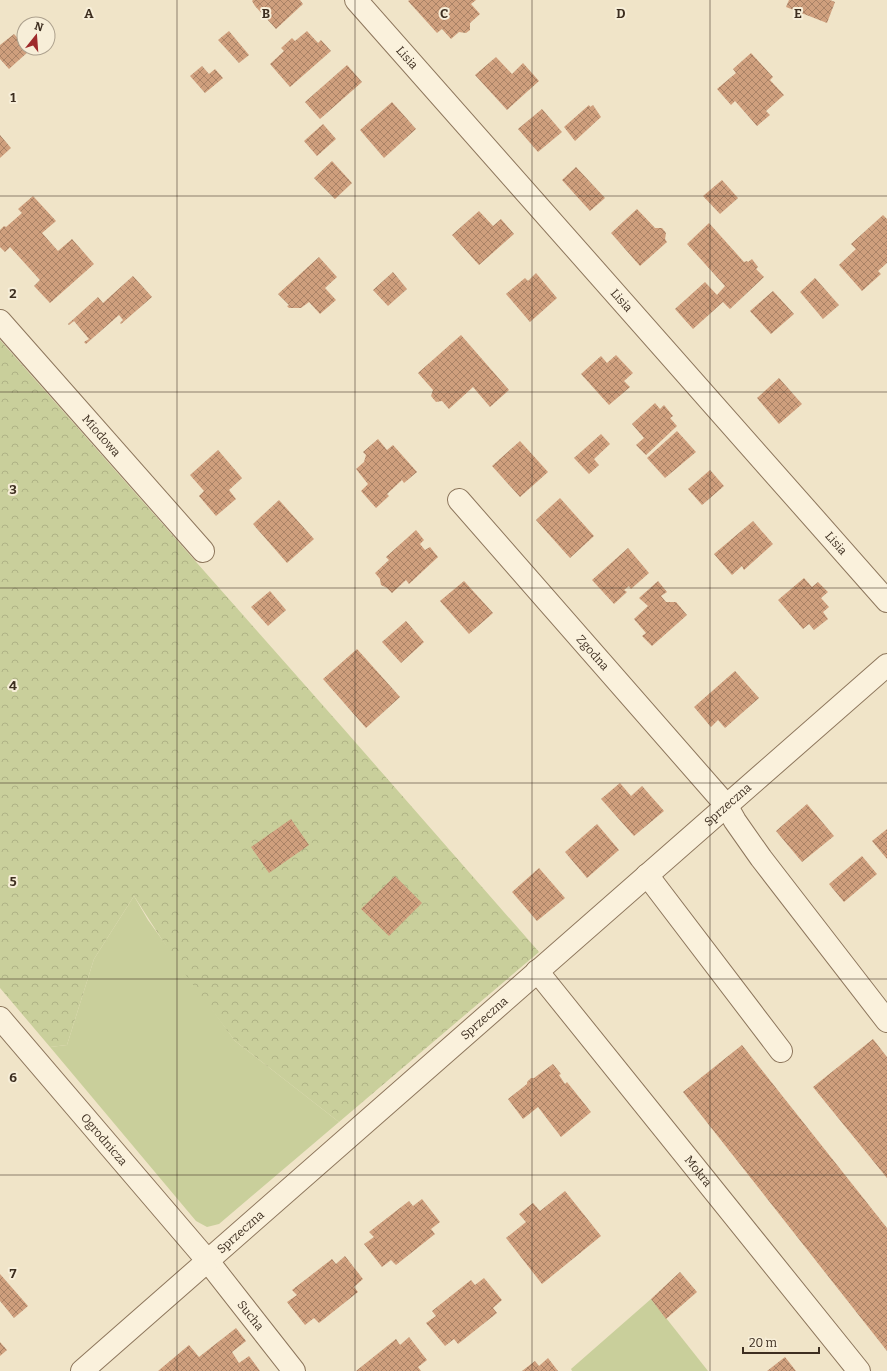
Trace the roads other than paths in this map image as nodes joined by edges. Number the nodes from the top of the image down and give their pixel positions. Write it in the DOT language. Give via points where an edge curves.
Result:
graph roads {
  1 [pos="356,0"];
  2 [pos="0,321"];
  3 [pos="459,500"];
  4 [pos="203,551"];
  5 [pos="887,601"];
  6 [pos="887,665"];
  7 [pos="726,805"];
  8 [pos="647,875"];
  9 [pos="537,972"];
  10 [pos="0,1018"];
  11 [pos="887,1020"];
  12 [pos="781,1052"];
  13 [pos="207,1260"];
  14 [pos="82,1371"];
  15 [pos="294,1371"];
  16 [pos="859,1371"];
  1 -- 5 [label="street, Lisia"];
  2 -- 4 [label="street, Miodowa"];
  3 -- 7 [label="street, Zgodna"];
  6 -- 7 [label="street, Sprzeczna"];
  7 -- 8 [label="street, Sprzeczna"];
  7 -- 11 [label="street, Zgodna" via="761,858"];
  8 -- 9 [label="street, Sprzeczna"];
  8 -- 12 [label="street"];
  9 -- 13 [label="street, Sprzeczna"];
  9 -- 16 [label="street, Mokra"];
  10 -- 13 [label="street, Ogrodnicza"];
  13 -- 14 [label="street, Sprzeczna"];
  13 -- 15 [label="street, Sucha"];
}
